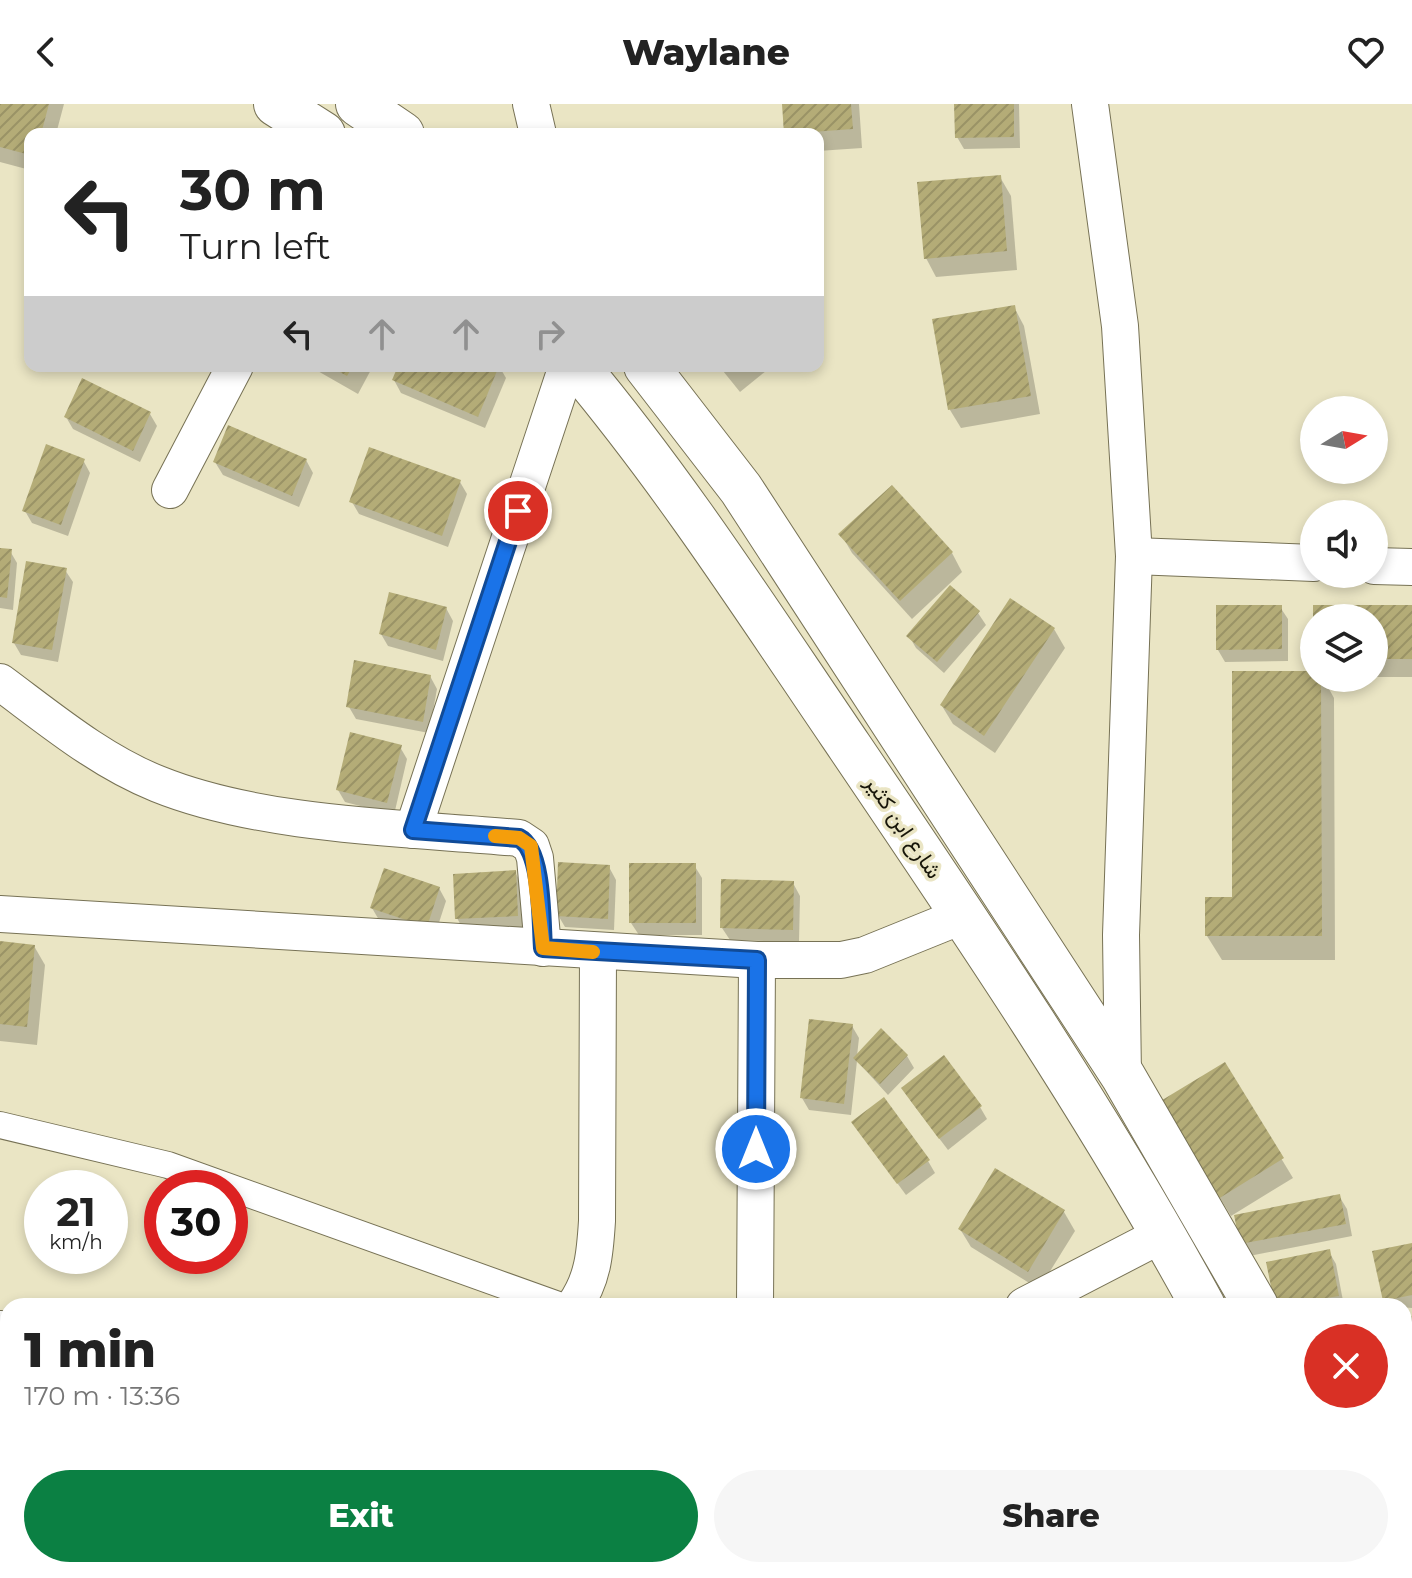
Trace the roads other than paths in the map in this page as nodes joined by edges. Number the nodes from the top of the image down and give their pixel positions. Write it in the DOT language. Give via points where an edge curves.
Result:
graph roads {
  1 [pos="276,104"];
  2 [pos="358,104"];
  3 [pos="531,104"];
  4 [pos="1090,104"];
  5 [pos="314,128"];
  6 [pos="393,128"];
  7 [pos="537,128"];
  8 [pos="232,372"];
  9 [pos="565,372"];
  10 [pos="582,372"];
  11 [pos="651,372"];
  12 [pos="170,490"];
  13 [pos="1134,556"];
  14 [pos="1300,562"];
  15 [pos="1388,566"];
  16 [pos="1412,567"];
  17 [pos="0,682"];
  18 [pos="413,830"];
  19 [pos="0,914"];
  20 [pos="964,915"];
  21 [pos="543,948"];
  22 [pos="598,952"];
  23 [pos="757,960"];
  24 [pos="1123,1076"];
  25 [pos="0,1125"];
  26 [pos="1163,1234"];
  27 [pos="539,1298"];
  28 [pos="579,1298"];
  29 [pos="755,1298"];
  30 [pos="1039,1298"];
  31 [pos="1199,1298"];
  32 [pos="1251,1298"];
  1 -- 5 [label="street"];
  2 -- 6 [label="street"];
  3 -- 7 [label="street"];
  4 -- 13 [label="street" via="1120,326"];
  8 -- 12 [label="street"];
  9 -- 18 [label="street"];
  10 -- 20 [label="street, شارع ابن كثير" via="658,466"];
  11 -- 24 [label="street" via="741,489"];
  13 -- 14 [label="street"];
  13 -- 24 [label="street" via="1121,935"];
  15 -- 16 [label="street"];
  17 -- 18 [label="street" via="75,737 157,783 236,807"];
  18 -- 21 [label="street" via="526,841 535,858"];
  19 -- 21 [label="street"];
  20 -- 23 [label="street" via="865,955"];
  20 -- 26 [label="street, شارع ابن كثير"];
  21 -- 22 [label="street"];
  22 -- 23 [label="street"];
  22 -- 28 [label="street" via="597,1221 594,1264"];
  23 -- 29 [label="street"];
  24 -- 32 [label="street"];
  25 -- 27 [label="street" via="168,1165"];
  26 -- 30 [label="street"];
  26 -- 31 [label="street, شارع ابن كثير"];
}
